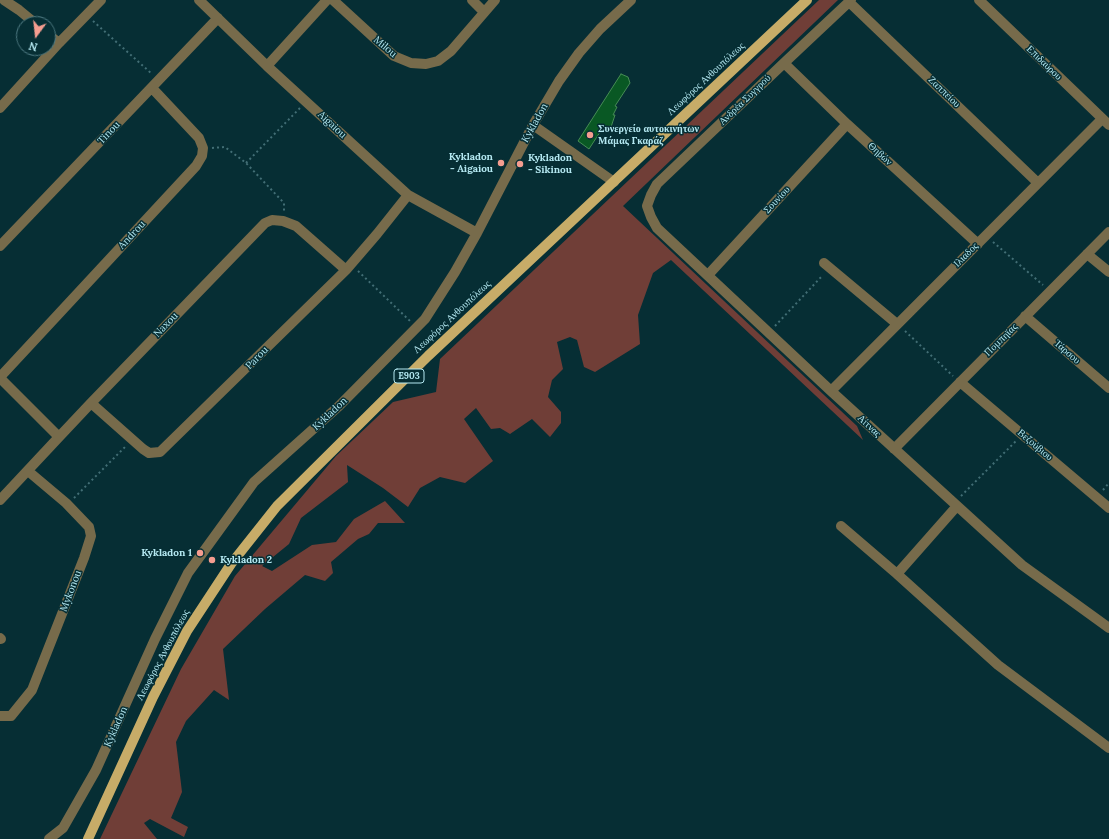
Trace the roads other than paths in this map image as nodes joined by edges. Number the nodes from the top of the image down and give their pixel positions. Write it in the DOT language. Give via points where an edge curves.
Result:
graph roads {
  1 [pos="4,0"];
  2 [pos="101,0"];
  3 [pos="198,0"];
  4 [pos="327,0"];
  5 [pos="333,0"];
  6 [pos="472,0"];
  7 [pos="495,0"];
  8 [pos="631,0"];
  9 [pos="807,0"];
  10 [pos="979,0"];
  11 [pos="850,1"];
  12 [pos="484,12"];
  13 [pos="26,16"];
  14 [pos="218,18"];
  15 [pos="58,43"];
  16 [pos="784,62"];
  17 [pos="267,66"];
  18 [pos="152,88"];
  19 [pos="0,108"];
  20 [pos="1106,122"];
  21 [pos="847,124"];
  22 [pos="533,125"];
  23 [pos="614,182"];
  24 [pos="1038,183"];
  25 [pos="408,195"];
  26 [pos="648,206"];
  27 [pos="1109,232"];
  28 [pos="477,233"];
  29 [pos="978,244"];
  30 [pos="0,246"];
  31 [pos="1087,254"];
  32 [pos="827,266"];
  33 [pos="349,267"];
  34 [pos="1109,272"];
  35 [pos="708,275"];
  36 [pos="1025,316"];
  37 [pos="897,324"];
  38 [pos="0,378"];
  39 [pos="960,382"];
  40 [pos="1109,388"];
  41 [pos="831,391"];
  42 [pos="90,403"];
  43 [pos="60,437"];
  44 [pos="894,449"];
  45 [pos="28,471"];
  46 [pos="0,500"];
  47 [pos="955,505"];
  48 [pos="1109,508"];
  49 [pos="841,526"];
  50 [pos="897,574"];
  51 [pos="1108,626"];
  52 [pos="0,716"];
  53 [pos="1109,748"];
  54 [pos="98,819"];
  55 [pos="49,839"];
  56 [pos="88,839"];
  57 [pos="91,839"];
  1 -- 13 [label="street"];
  2 -- 15 [label="street"];
  3 -- 14 [label="street, Aigaiou"];
  4 -- 17 [label="street"];
  5 -- 12 [label="street, Milou" via="394,56 411,63 426,64 438,61 451,51"];
  6 -- 12 [label="street"];
  7 -- 12 [label="street, Milou"];
  8 -- 22 [label="street, Kykladon" via="600,28 579,53"];
  9 -- 23 [label="main road, Λεωφόρος Ανθουπόλεως / E903"];
  10 -- 20 [label="street, Επιδαύρου"];
  11 -- 16 [label="street, Ανδρέα Συγγρού"];
  11 -- 24 [label="street, Ζαππείου"];
  14 -- 17 [label="street, Aigaiou"];
  14 -- 18 [label="street, Tinou"];
  15 -- 19 [label="street"];
  16 -- 21 [label="street, Θηβών"];
  16 -- 26 [label="street, Ανδρέα Συγγρού" via="657,184"];
  17 -- 25 [label="street, Aigaiou"];
  18 -- 30 [label="street, Tinou"];
  18 -- 38 [label="street, Androu" via="199,138 203,148 202,156 196,166"];
  20 -- 24 [label="street, Ιλιαδος"];
  21 -- 29 [label="street, Θηβών"];
  21 -- 35 [label="street, Σουνίου"];
  22 -- 23 [label="street"];
  22 -- 28 [label="street, Kykladon"];
  23 -- 54 [label="main road, Λεωφόρος Ανθουπόλεως / E903" via="428,356 277,506 231,564 187,631 152,697"];
  24 -- 29 [label="street, Ιλιαδος"];
  25 -- 28 [label="street, Aigaiou"];
  25 -- 33 [label="street, Parou"];
  26 -- 35 [label="street, Αίτνας" via="657,228"];
  27 -- 31 [label="street, Πομπηϊας"];
  28 -- 55 [label="street, Kykladon" via="425,319 339,406 254,482 188,573 96,770 63,828"];
  29 -- 37 [label="street, Ιλιαδος"];
  31 -- 34 [label="street"];
  31 -- 36 [label="street, Πομπηϊας"];
  32 -- 37 [label="street"];
  33 -- 42 [label="street, Naxou" via="296,226 283,221 272,220 265,223"];
  33 -- 42 [label="street, Parou" via="164,450 149,453"];
  35 -- 41 [label="street, Αίτνας"];
  36 -- 39 [label="street, Πομπηϊας"];
  36 -- 40 [label="street, Τάρσου"];
  37 -- 41 [label="street, Ιλιαδος"];
  38 -- 43 [label="street"];
  39 -- 44 [label="street, Πομπηϊας"];
  39 -- 48 [label="street, Βεζούβιου"];
  41 -- 44 [label="street, Αίτνας"];
  42 -- 43 [label="street, Naxou"];
  43 -- 45 [label="street, Naxou"];
  44 -- 47 [label="street, Αίτνας"];
  45 -- 46 [label="street, Naxou"];
  45 -- 52 [label="street, Mykonou" via="89,527 91,536 32,690 11,716"];
  47 -- 50 [label="street"];
  47 -- 51 [label="street, Αίτνας" via="1022,565"];
  49 -- 50 [label="street"];
  50 -- 53 [label="street" via="998,665"];
  54 -- 56 [label="main road, Λεωφόρος Ανθουπόλεως / E903"];
  54 -- 57 [label="main road, Λεωφόρος Ανθουπόλεως / E903"];
}
